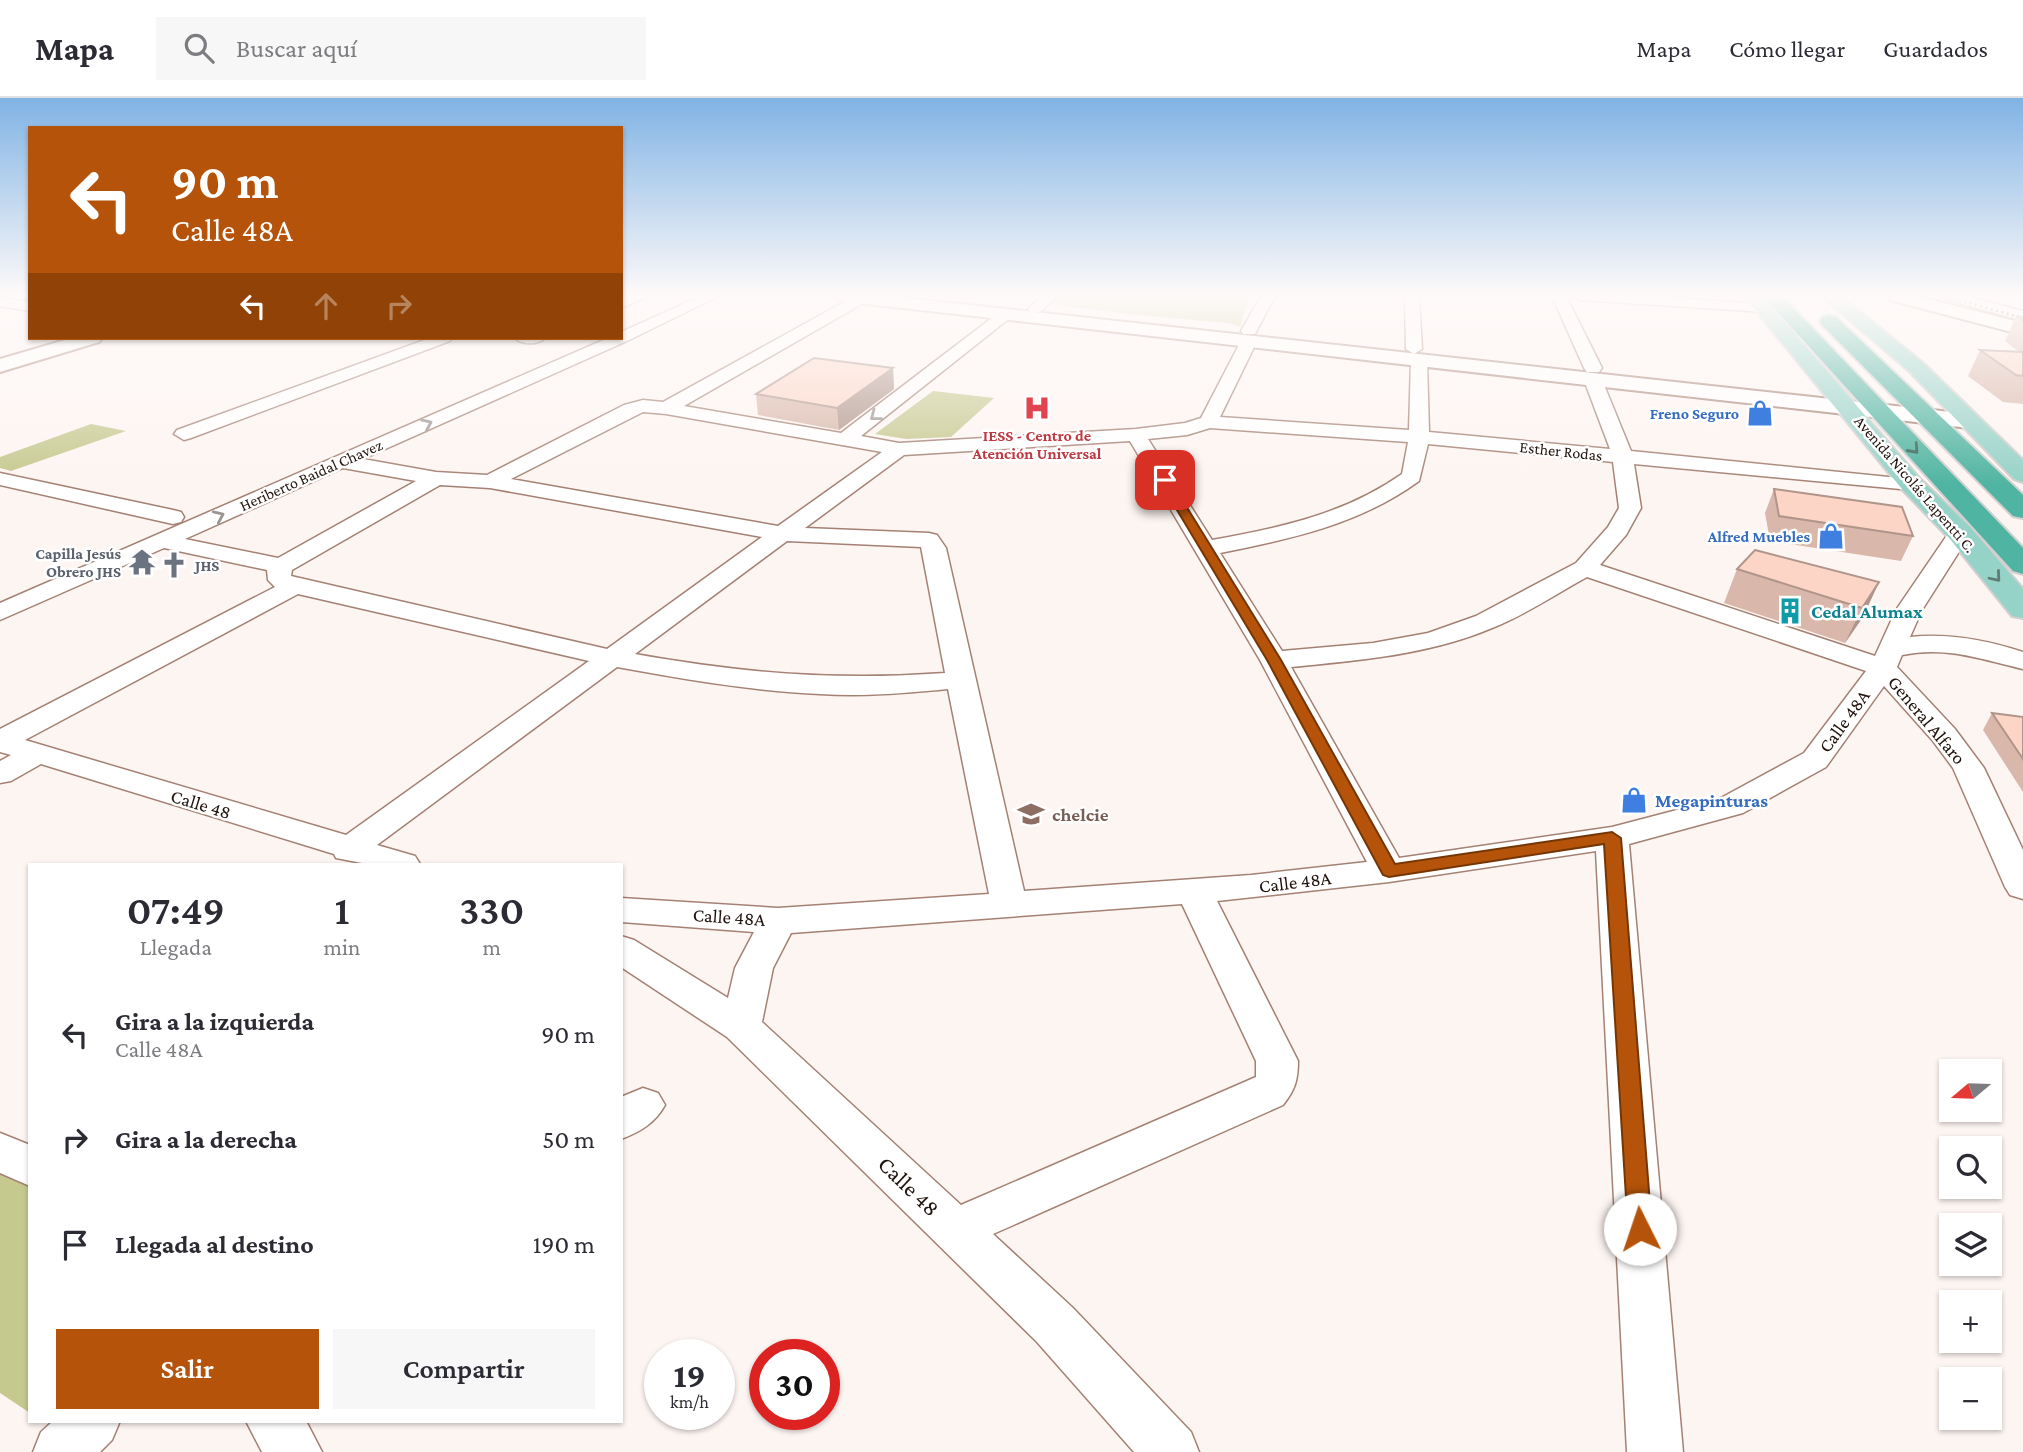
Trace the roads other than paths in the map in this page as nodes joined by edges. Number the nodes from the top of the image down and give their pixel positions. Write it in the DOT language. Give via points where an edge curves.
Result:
graph roads {
  1 [pos="22,359"];
  2 [pos="387,359"];
  3 [pos="536,359"];
  4 [pos="573,359"];
  5 [pos="753,359"];
  6 [pos="948,359"];
  7 [pos="1238,359"];
  8 [pos="1417,359"];
  9 [pos="1456,359"];
  10 [pos="1587,359"];
  11 [pos="1818,359"];
  12 [pos="1818,359"];
  13 [pos="1874,359"];
  14 [pos="1906,359"];
  15 [pos="0,366"];
  16 [pos="1593,374"];
  17 [pos="1859,404"];
  18 [pos="666,408"];
  19 [pos="1920,410"];
  20 [pos="1963,414"];
  21 [pos="1209,422"];
  22 [pos="184,434"];
  23 [pos="1136,435"];
  24 [pos="1419,437"];
  25 [pos="846,439"];
  26 [pos="899,449"];
  27 [pos="1623,457"];
  28 [pos="342,462"];
  29 [pos="2023,474"];
  30 [pos="436,478"];
  31 [pos="0,479"];
  32 [pos="490,482"];
  33 [pos="1911,484"];
  34 [pos="2023,510"];
  35 [pos="173,517"];
  36 [pos="1960,533"];
  37 [pos="782,534"];
  38 [pos="162,541"];
  39 [pos="1208,548"];
  40 [pos="2023,565"];
  41 [pos="1585,568"];
  42 [pos="288,576"];
  43 [pos="0,593"];
  44 [pos="2023,609"];
  45 [pos="0,612"];
  46 [pos="612,658"];
  47 [pos="1888,659"];
  48 [pos="1274,660"];
  49 [pos="2023,661"];
  50 [pos="961,680"];
  51 [pos="0,741"];
  52 [pos="38,753"];
  53 [pos="0,774"];
  54 [pos="1612,838"];
  55 [pos="348,850"];
  56 [pos="399,863"];
  57 [pos="1389,871"];
  58 [pos="2023,887"];
  59 [pos="1194,891"];
  60 [pos="1009,904"];
  61 [pos="623,910"];
  62 [pos="778,920"];
  63 [pos="623,949"];
  64 [pos="741,1026"];
  65 [pos="0,1152"];
  66 [pos="28,1166"];
  67 [pos="955,1229"];
  68 [pos="91,1423"];
  69 [pos="274,1423"];
  70 [pos="61,1452"];
  71 [pos="294,1452"];
  72 [pos="1171,1452"];
  73 [pos="1655,1452"];
  1 -- 15 [label="main road"];
  2 -- 22 [label="street"];
  3 -- 35 [label="street, Heriberto Baidal Chavez"];
  28 -- 4 [label="street, Heriberto Baidal Chavez, one-way"];
  5 -- 18 [label="street"];
  6 -- 25 [label="street, one-way"];
  7 -- 21 [label="street"];
  8 -- 24 [label="street"];
  9 -- 16 [label="main road"];
  10 -- 16 [label="street"];
  11 -- 17 [label="highway, Avenida Nicolás Lapentti C."];
  12 -- 17 [label="main road, Avenida Nicolás Lapentti C."];
  13 -- 19 [label="highway"];
  14 -- 20 [label="main road"];
  16 -- 17 [label="main road"];
  16 -- 27 [label="street"];
  17 -- 19 [label="main road"];
  17 -- 33 [label="main road, Avenida Nicolás Lapentti C."];
  17 -- 40 [label="highway, Avenida Nicolás Lapentti C., one-way"];
  18 -- 25 [label="street, Esther Rodas"];
  18 -- 32 [label="street, Esther Rodas" via="631,409"];
  19 -- 20 [label="main road"];
  19 -- 34 [label="highway"];
  20 -- 29 [label="main road"];
  21 -- 23 [label="street, Esther Rodas"];
  21 -- 24 [label="street, Esther Rodas"];
  23 -- 26 [label="street, Esther Rodas"];
  23 -- 39 [label="street"];
  24 -- 27 [label="street, Esther Rodas"];
  24 -- 39 [label="street" via="1412,477 1388,496 1298,529"];
  25 -- 26 [label="street, Esther Rodas"];
  26 -- 37 [label="street"];
  27 -- 33 [label="street, Esther Rodas"];
  27 -- 41 [label="street" via="1630,508 1618,530"];
  28 -- 30 [label="street"];
  38 -- 28 [label="street, Heriberto Baidal Chavez, one-way"];
  30 -- 32 [label="street"];
  30 -- 42 [label="street"];
  31 -- 35 [label="street"];
  32 -- 37 [label="street"];
  33 -- 36 [label="main road, Avenida Nicolás Lapentti C."];
  35 -- 43 [label="street, Heriberto Baidal Chavez"];
  36 -- 44 [label="main road, Avenida Nicolás Lapentti C., one-way"];
  36 -- 47 [label="street, Calle 48A" via="1909,610"];
  37 -- 46 [label="street"];
  37 -- 50 [label="street" via="929,540"];
  38 -- 42 [label="street"];
  38 -- 45 [label="street, Heriberto Baidal Chavez"];
  39 -- 48 [label="street"];
  41 -- 47 [label="street"];
  41 -- 48 [label="street" via="1485,622 1434,640"];
  42 -- 46 [label="street"];
  42 -- 51 [label="street"];
  46 -- 50 [label="street" via="700,674 820,686"];
  46 -- 55 [label="street"];
  47 -- 49 [label="street" via="1937,641"];
  47 -- 54 [label="street, Calle 48A" via="1815,761 1731,806"];
  47 -- 58 [label="street, General Alfaro" via="1968,768"];
  48 -- 57 [label="street"];
  50 -- 60 [label="street"];
  51 -- 52 [label="street, Calle 48"];
  52 -- 53 [label="street"];
  52 -- 55 [label="street, Calle 48"];
  54 -- 57 [label="street, Calle 48A"];
  54 -- 73 [label="street"];
  55 -- 56 [label="street, Calle 48"];
  57 -- 59 [label="street, Calle 48A"];
  59 -- 60 [label="street, Calle 48A"];
  59 -- 67 [label="street" via="1277,1061 1277,1082 1268,1093"];
  60 -- 62 [label="street, Calle 48A"];
  61 -- 62 [label="street, Calle 48A"];
  62 -- 64 [label="street" via="754,968"];
  63 -- 64 [label="street, Calle 48"];
  64 -- 67 [label="street, Calle 48"];
  65 -- 66 [label="street"];
  67 -- 72 [label="street, Calle 48" via="1055,1325"];
  68 -- 70 [label="street"];
  69 -- 71 [label="street"];
}
